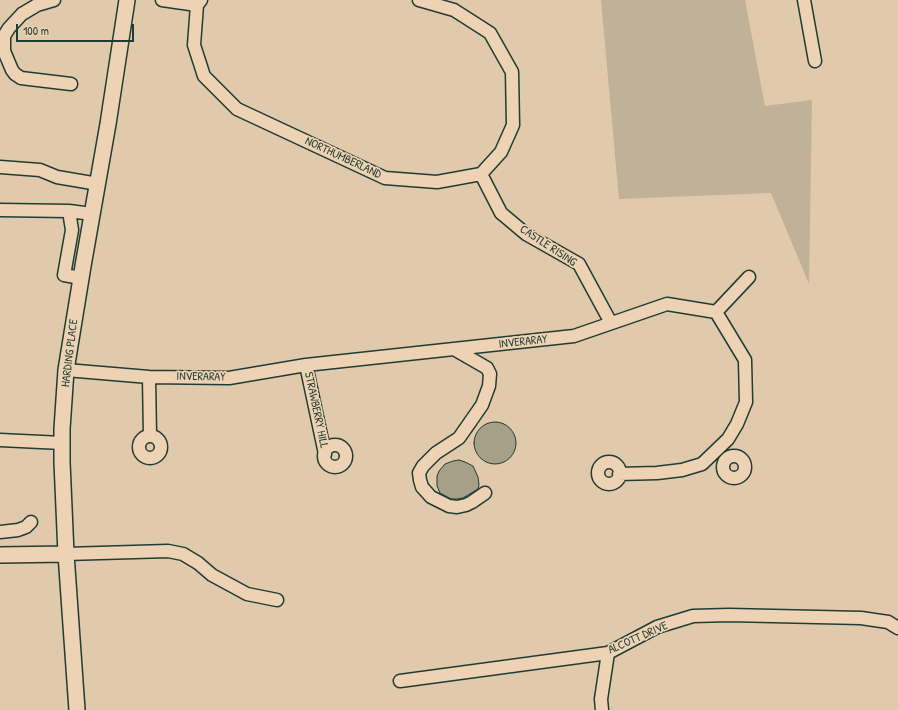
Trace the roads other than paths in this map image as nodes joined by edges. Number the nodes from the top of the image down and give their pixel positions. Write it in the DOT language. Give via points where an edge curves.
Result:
graph roads {
  1 [pos="54,0"];
  2 [pos="128,0"];
  3 [pos="162,0"];
  4 [pos="419,0"];
  5 [pos="804,0"];
  6 [pos="199,3"];
  7 [pos="815,61"];
  8 [pos="71,84"];
  9 [pos="0,167"];
  10 [pos="481,174"];
  11 [pos="98,184"];
  12 [pos="0,210"];
  13 [pos="69,211"];
  14 [pos="92,214"];
  15 [pos="749,277"];
  16 [pos="81,278"];
  17 [pos="716,312"];
  18 [pos="611,323"];
  19 [pos="454,349"];
  20 [pos="306,365"];
  21 [pos="66,370"];
  22 [pos="149,377"];
  23 [pos="150,436"];
  24 [pos="0,440"];
  25 [pos="62,443"];
  26 [pos="717,449"];
  27 [pos="325,454"];
  28 [pos="727,459"];
  29 [pos="619,474"];
  30 [pos="485,493"];
  31 [pos="31,522"];
  32 [pos="0,532"];
  33 [pos="66,554"];
  34 [pos="0,555"];
  35 [pos="277,600"];
  36 [pos="898,628"];
  37 [pos="608,653"];
  38 [pos="400,682"];
  39 [pos="77,710"];
  40 [pos="602,710"];
  1 -- 8 [label="street" via="37,5 22,14 4,36 4,51 12,70 21,78"];
  2 -- 11 [label="main road, HARDING PLACE"];
  3 -- 6 [label="street, NORTHUMBERLAND"];
  4 -- 10 [label="street" via="454,10 490,33 512,72 513,125 501,152"];
  5 -- 7 [label="street"];
  6 -- 10 [label="street, NORTHUMBERLAND" via="194,45 204,76 237,109 385,178 437,182"];
  9 -- 11 [label="street" via="40,170 56,177"];
  10 -- 18 [label="street, CASTLE RISING" via="501,213 526,234 578,264"];
  11 -- 14 [label="main road, HARDING PLACE"];
  12 -- 13 [label="street"];
  13 -- 14 [label="street"];
  13 -- 16 [label="street" via="72,230 64,276"];
  14 -- 16 [label="main road, HARDING PLACE"];
  15 -- 17 [label="street"];
  16 -- 21 [label="main road, HARDING PLACE"];
  17 -- 18 [label="street, INVERARAY" via="667,304"];
  17 -- 26 [label="street" via="745,360 746,402 728,439"];
  18 -- 19 [label="street, INVERARAY" via="574,336"];
  19 -- 20 [label="street, INVERARAY"];
  19 -- 30 [label="street" via="487,368 490,374 489,386 482,405 466,428 458,438 436,453 423,466 419,473 420,480 431,498 449,506 466,505"];
  20 -- 22 [label="street, INVERARAY" via="229,378"];
  20 -- 27 [label="street, STRAWBERRY HILL"];
  21 -- 22 [label="street, INVERARAY"];
  21 -- 25 [label="main road, HARDING PLACE"];
  22 -- 23 [label="street"];
  24 -- 25 [label="street"];
  25 -- 33 [label="main road, HARDING PLACE"];
  26 -- 28 [label="street"];
  26 -- 29 [label="street" via="702,464 682,470"];
  31 -- 32 [label="street" via="18,530"];
  33 -- 34 [label="main road"];
  33 -- 35 [label="street" via="168,551 183,554 212,575 247,594"];
  33 -- 39 [label="main road, HARDING PLACE"];
  36 -- 37 [label="street, ALCOTT DRIVE" via="888,622 861,618 693,616 657,627"];
  37 -- 38 [label="street, ALCOTT DRIVE"];
  37 -- 40 [label="street" via="601,699"];
}
